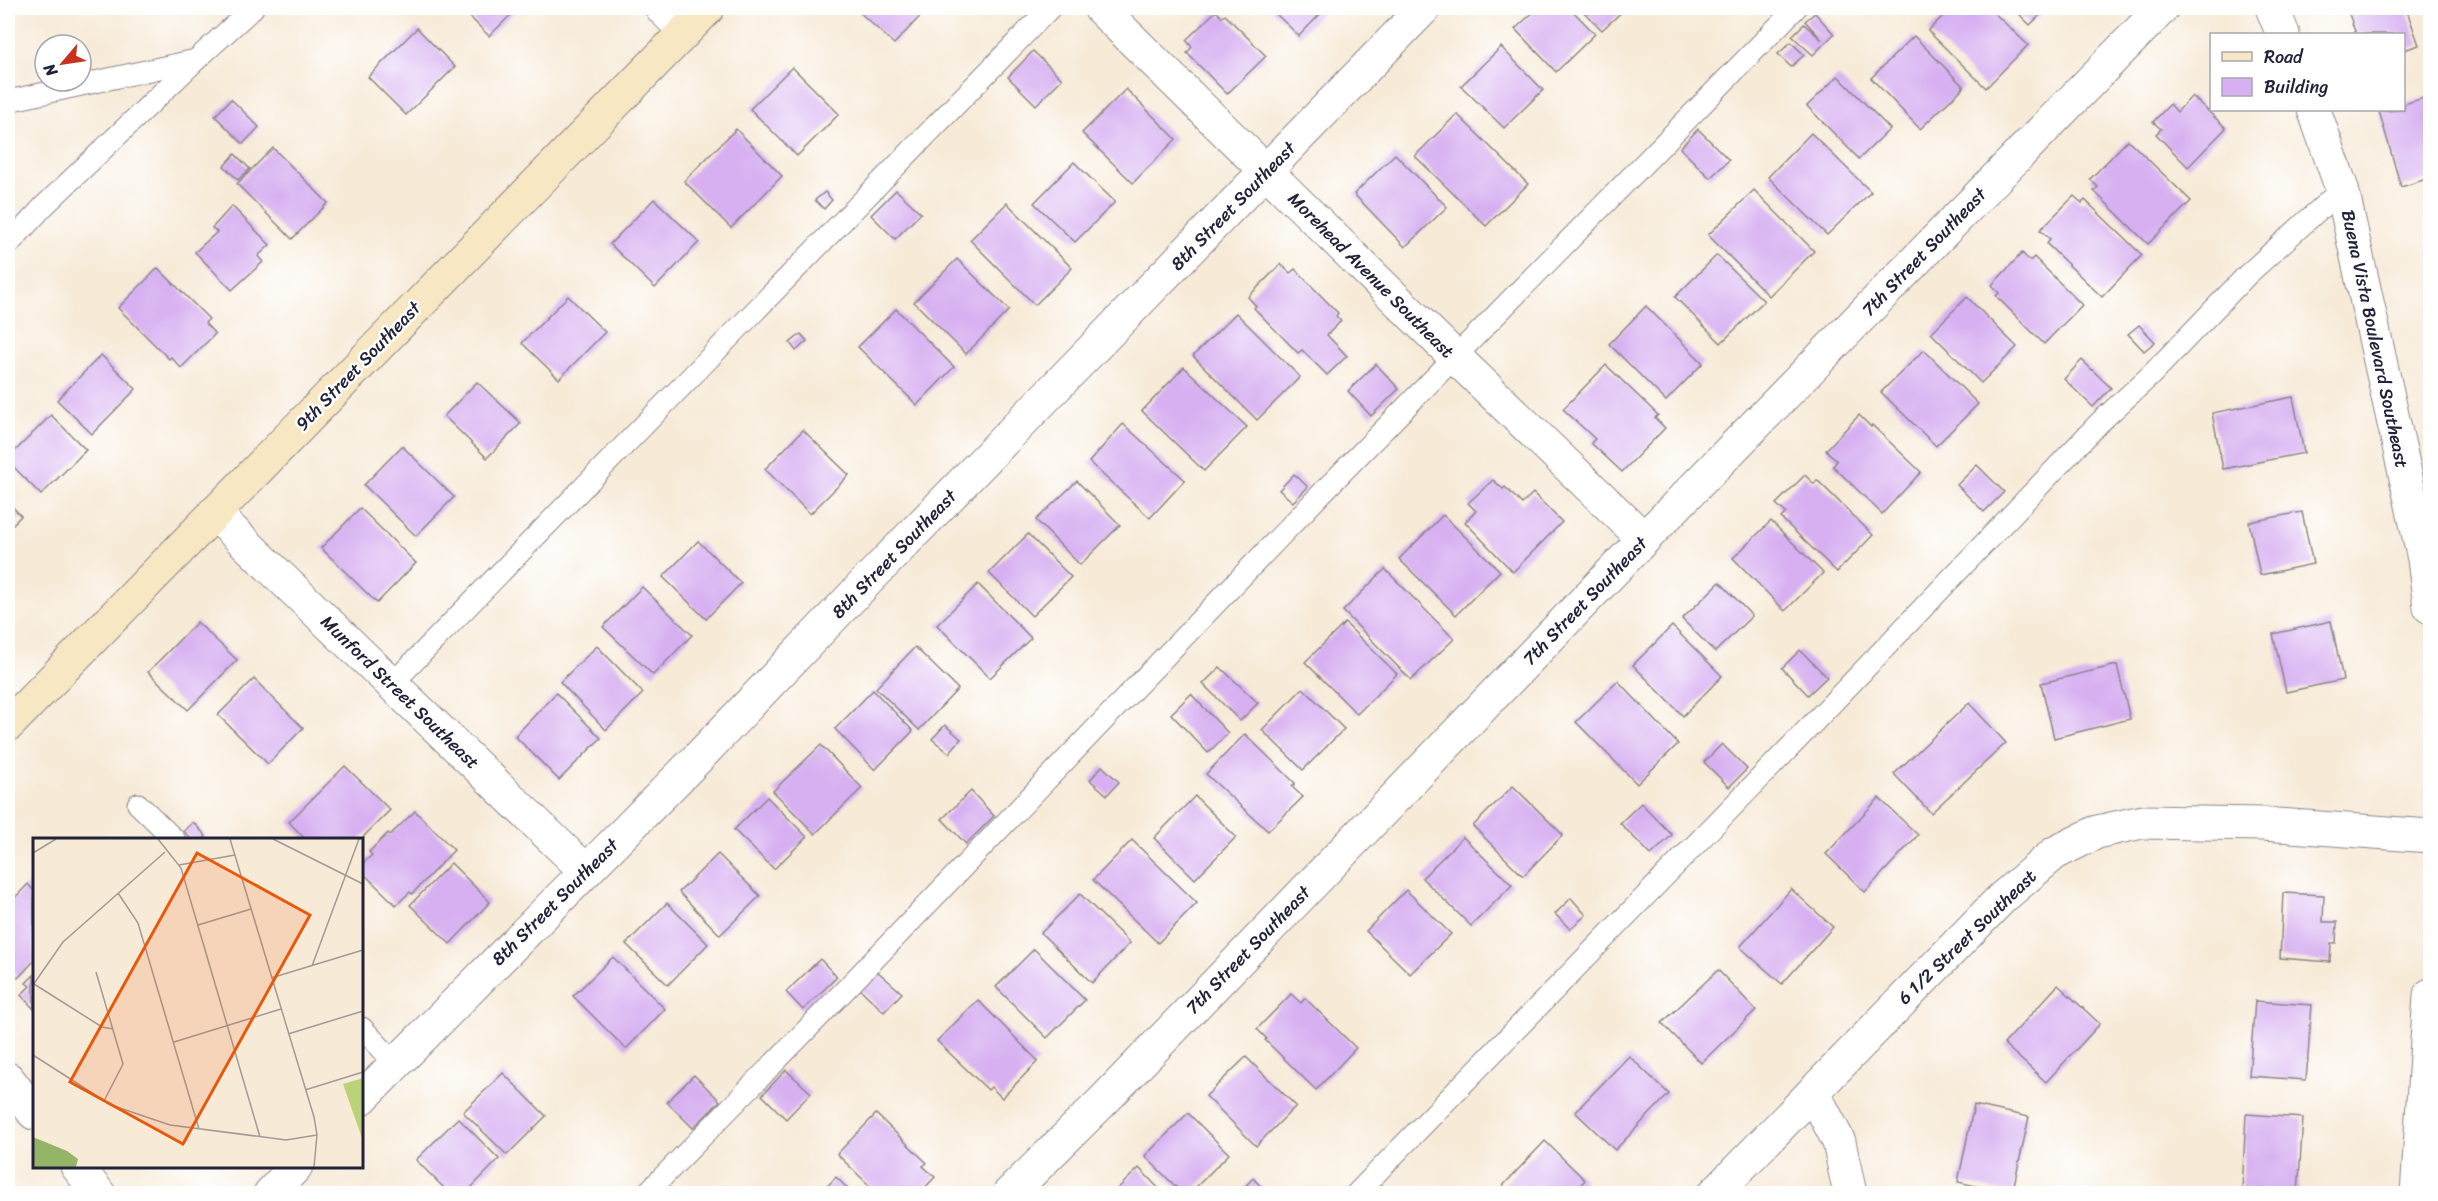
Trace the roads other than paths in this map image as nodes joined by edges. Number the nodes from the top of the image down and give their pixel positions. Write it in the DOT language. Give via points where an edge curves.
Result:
graph roads {
  1 [pos="253,8"];
  2 [pos="662,8"];
  3 [pos="708,8"];
  4 [pos="1050,8"];
  5 [pos="1100,8"];
  6 [pos="1424,8"];
  7 [pos="1796,8"];
  8 [pos="2162,8"];
  9 [pos="2272,8"];
  10 [pos="685,32"];
  11 [pos="2283,33"];
  12 [pos="196,60"];
  13 [pos="8,101"];
  14 [pos="2313,111"];
  15 [pos="1266,172"];
  16 [pos="2342,189"];
  17 [pos="8,245"];
  18 [pos="1456,358"];
  19 [pos="214,513"];
  20 [pos="1644,539"];
  21 [pos="2430,607"];
  22 [pos="392,684"];
  23 [pos="8,725"];
  24 [pos="138,804"];
  25 [pos="2430,836"];
  26 [pos="173,838"];
  27 [pos="586,871"];
  28 [pos="2430,995"];
  29 [pos="363,1029"];
  30 [pos="394,1063"];
  31 [pos="1813,1092"];
  32 [pos="363,1097"];
  33 [pos="78,1168"];
  34 [pos="295,1168"];
  35 [pos="99,1194"];
  36 [pos="270,1194"];
  37 [pos="646,1194"];
  38 [pos="1009,1194"];
  39 [pos="1356,1194"];
  40 [pos="1714,1194"];
  41 [pos="1850,1194"];
  42 [pos="2417,1194"];
  1 -- 12 [label="lane"];
  2 -- 10 [label="street"];
  3 -- 10 [label="street, 9th Street Southeast"];
  4 -- 22 [label="lane"];
  5 -- 15 [label="street, Morehead Avenue Southeast"];
  6 -- 15 [label="street, 8th Street Southeast"];
  7 -- 18 [label="lane"];
  8 -- 20 [label="street, 7th Street Southeast"];
  9 -- 11 [label="street"];
  10 -- 19 [label="street, 9th Street Southeast"];
  12 -- 13 [label="lane"];
  12 -- 17 [label="lane"];
  14 -- 16 [label="street, Buena Vista Boulevard Southeast"];
  15 -- 18 [label="street, Morehead Avenue Southeast"];
  15 -- 27 [label="street, 8th Street Southeast"];
  16 -- 21 [label="street, Buena Vista Boulevard Southeast" via="2424,559"];
  16 -- 39 [label="lane" via="2247,275 2100,422"];
  18 -- 20 [label="street, Morehead Avenue Southeast"];
  18 -- 37 [label="lane"];
  19 -- 22 [label="street, Munford Street Southeast"];
  19 -- 23 [label="street, 9th Street Southeast"];
  20 -- 38 [label="street, 7th Street Southeast"];
  22 -- 27 [label="street, Munford Street Southeast"];
  24 -- 26 [label="lane"];
  25 -- 31 [label="street, 6 1/2 Street Southeast" via="2263,824 2142,822 2097,832 2055,853 2002,898"];
  27 -- 30 [label="street, 8th Street Southeast"];
  28 -- 42 [label="street"];
  29 -- 30 [label="lane"];
  30 -- 32 [label="street, 8th Street Southeast"];
  31 -- 40 [label="street, 6 1/2 Street Southeast"];
  31 -- 41 [label="street" via="1839,1142"];
  33 -- 35 [label="street"];
  34 -- 36 [label="street"];
}
